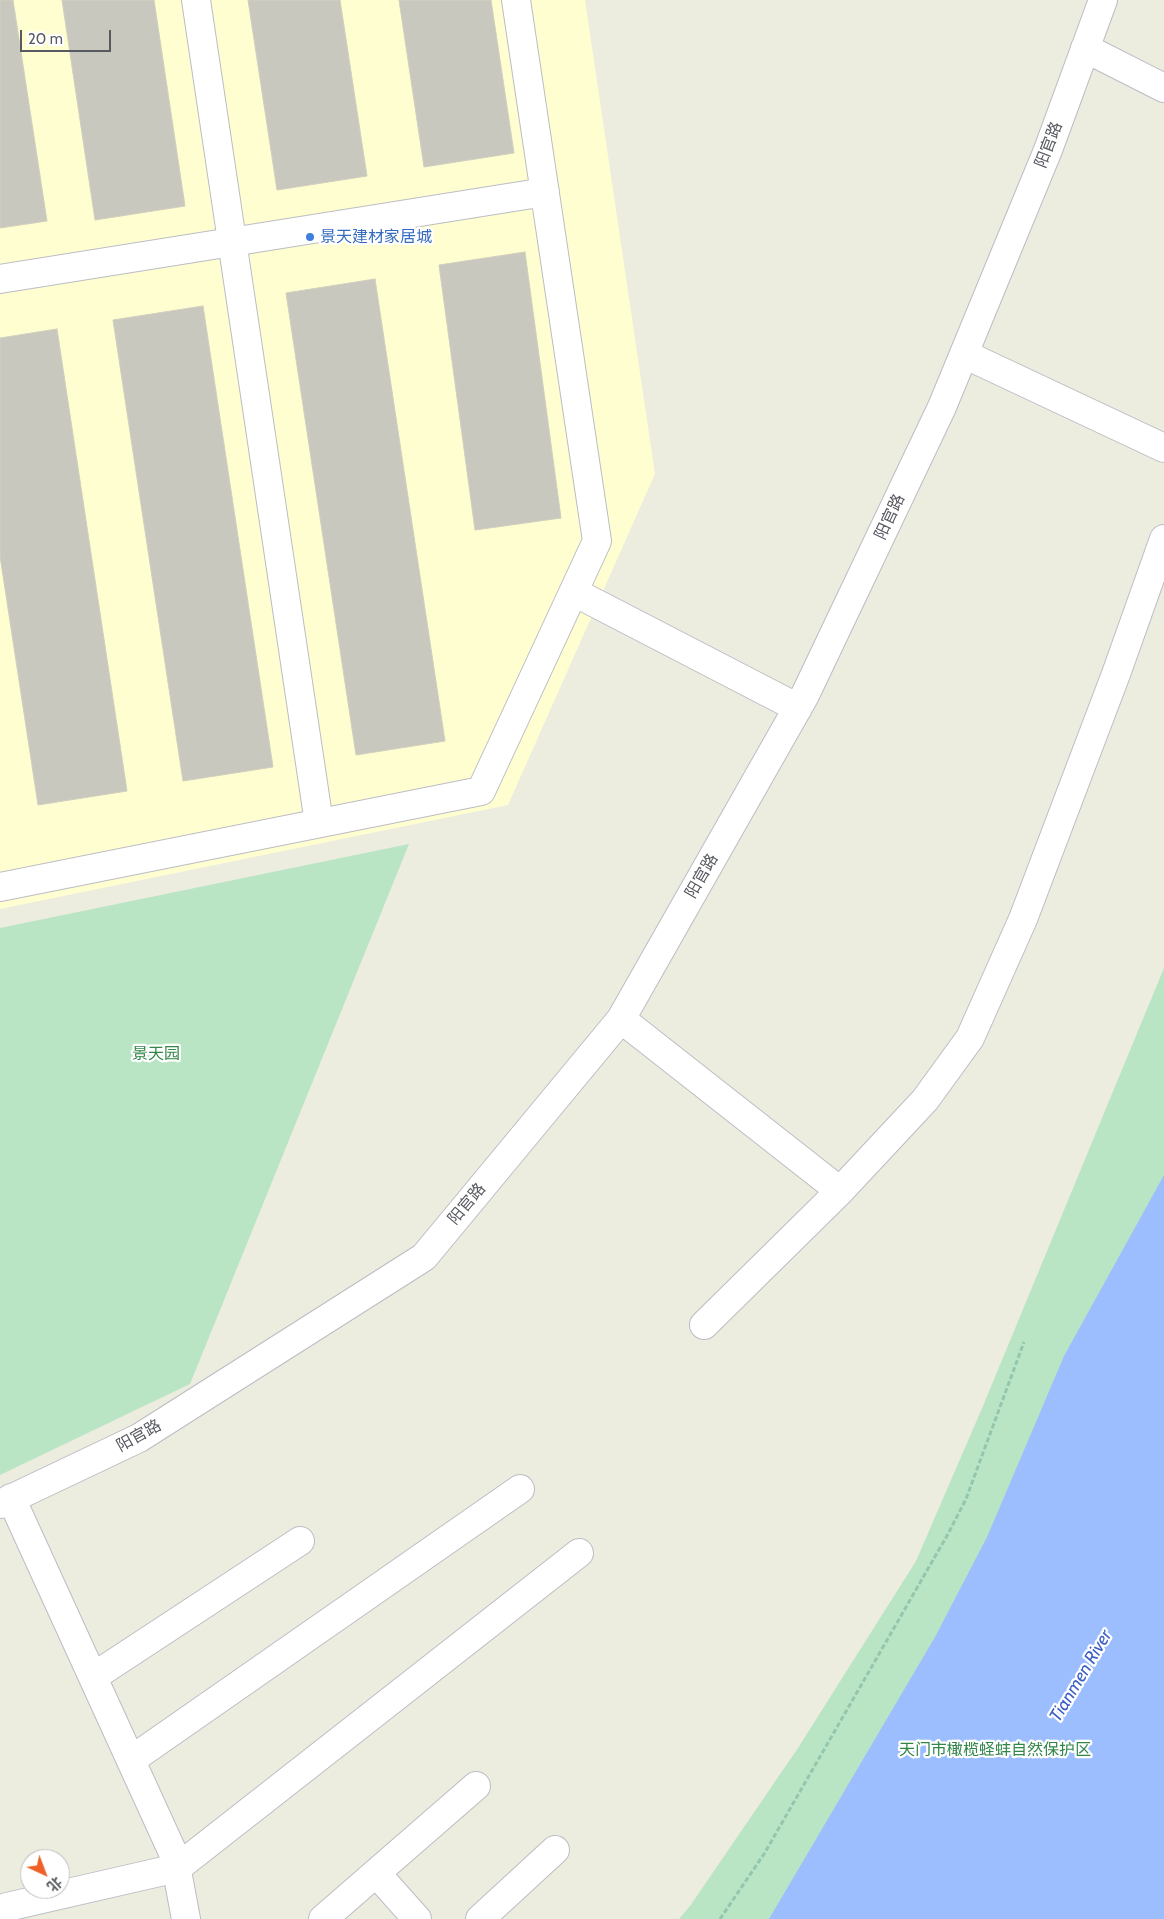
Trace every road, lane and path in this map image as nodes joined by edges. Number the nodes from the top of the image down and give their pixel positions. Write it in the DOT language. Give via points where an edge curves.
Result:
graph roads {
  1 [pos="196,0"];
  2 [pos="516,0"];
  3 [pos="1103,0"];
  4 [pos="1085,48"];
  5 [pos="1164,88"];
  6 [pos="545,192"];
  7 [pos="232,242"];
  8 [pos="0,279"];
  9 [pos="964,354"];
  10 [pos="1164,448"];
  11 [pos="1164,539"];
  12 [pos="574,592"];
  13 [pos="798,708"];
  14 [pos="319,824"];
  15 [pos="0,887"];
  16 [pos="621,1019"];
  17 [pos="840,1191"];
  18 [pos="704,1325"];
  19 [pos="1024,1342"];
  20 [pos="520,1489"];
  21 [pos="6,1501"];
  22 [pos="300,1541"];
  23 [pos="579,1553"];
  24 [pos="93,1677"];
  25 [pos="131,1760"];
  26 [pos="476,1786"];
  27 [pos="556,1850"];
  28 [pos="177,1868"];
  29 [pos="376,1873"];
  30 [pos="7,1907"];
  31 [pos="186,1919"];
  32 [pos="323,1919"];
  33 [pos="417,1919"];
  34 [pos="480,1919"];
  35 [pos="720,1919"];
  1 -- 7 [label="street"];
  2 -- 6 [label="street"];
  3 -- 4 [label="street, 阳官路"];
  4 -- 5 [label="street"];
  4 -- 9 [label="street, 阳官路" via="1048,150"];
  6 -- 7 [label="street"];
  6 -- 12 [label="street" via="597,541"];
  7 -- 8 [label="street"];
  7 -- 14 [label="street"];
  9 -- 10 [label="street"];
  9 -- 13 [label="street, 阳官路" via="942,407"];
  11 -- 17 [label="street" via="1023,919 970,1038 925,1100"];
  12 -- 13 [label="street"];
  12 -- 14 [label="street" via="482,792"];
  13 -- 16 [label="street, 阳官路"];
  14 -- 15 [label="street"];
  16 -- 17 [label="street"];
  16 -- 21 [label="street, 阳官路" via="424,1257 139,1438"];
  17 -- 18 [label="street"];
  19 -- 35 [label="path" via="966,1499 948,1534 764,1854"];
  20 -- 25 [label="street"];
  21 -- 24 [label="street"];
  22 -- 24 [label="street"];
  23 -- 28 [label="street"];
  24 -- 25 [label="street"];
  25 -- 28 [label="street"];
  26 -- 29 [label="street"];
  27 -- 34 [label="street"];
  28 -- 30 [label="street"];
  28 -- 31 [label="street"];
  29 -- 32 [label="street"];
  29 -- 33 [label="street"];
}
